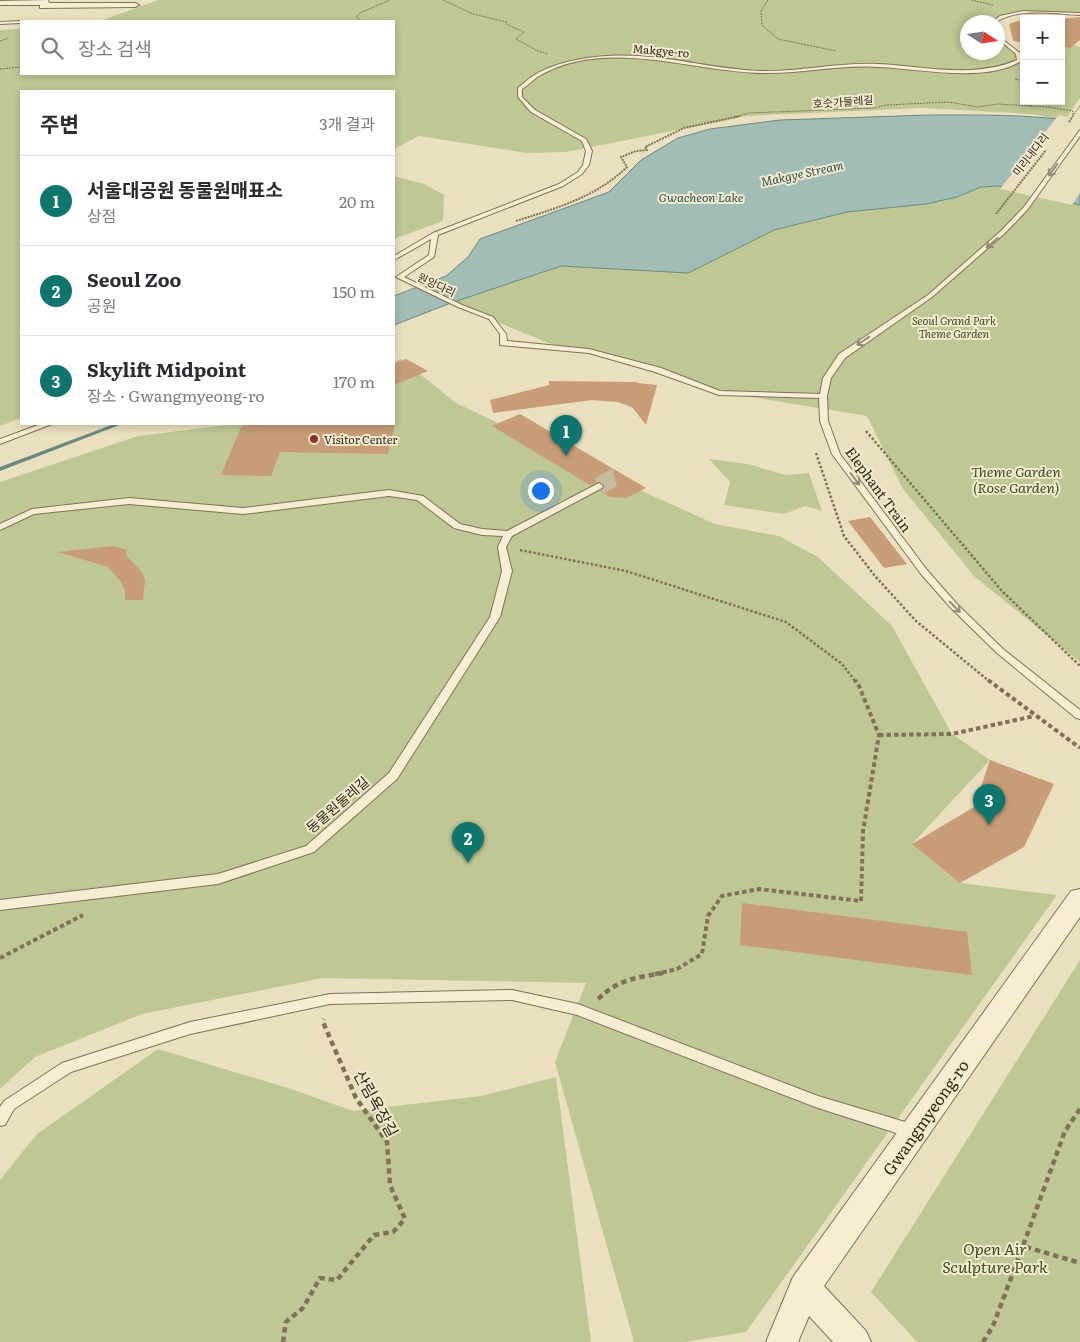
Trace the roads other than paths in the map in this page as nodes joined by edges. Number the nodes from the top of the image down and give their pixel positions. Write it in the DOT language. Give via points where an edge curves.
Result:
graph roads {
  1 [pos="0,3"];
  2 [pos="46,3"];
  3 [pos="135,5"];
  4 [pos="36,13"];
  5 [pos="1080,14"];
  6 [pos="1005,17"];
  7 [pos="20,22"];
  8 [pos="0,23"];
  9 [pos="1005,43"];
  10 [pos="1080,132"];
  11 [pos="1026,208"];
  12 [pos="435,234"];
  13 [pos="395,257"];
  14 [pos="399,277"];
  15 [pos="823,396"];
  16 [pos="45,425"];
  17 [pos="0,442"];
  18 [pos="599,486"];
  19 [pos="0,526"];
  20 [pos="508,534"];
  21 [pos="1080,716"];
  22 [pos="1080,898"];
  23 [pos="0,905"];
  24 [pos="0,1120"];
  25 [pos="914,1132"];
  26 [pos="804,1288"];
  27 [pos="782,1342"];
  28 [pos="855,1342"];
  1 -- 2 [label="street"];
  2 -- 3 [label="street"];
  2 -- 4 [label="street"];
  5 -- 6 [label="lane" via="1017,13"];
  7 -- 8 [label="lane"];
  9 -- 12 [label="lane, Makgye-ro" via="1018,54 1020,61 989,70 850,64 761,72 639,56 566,64 537,75 520,89 520,97 533,111 584,140 589,151 586,165 580,173 561,185"];
  10 -- 11 [label="lane, 미리내다리, one-way"];
  11 -- 15 [label="lane, Elephant Train, one-way" via="930,296 842,356 828,378"];
  12 -- 13 [label="lane"];
  12 -- 14 [label="lane" via="432,256"];
  14 -- 15 [label="lane, 원앙다리" via="491,318 503,334 503,343 589,350 658,370 718,393"];
  15 -- 21 [label="lane, Elephant Train, one-way" via="824,421 836,454 924,572 1000,651"];
  16 -- 17 [label="lane"];
  18 -- 20 [label="lane"];
  19 -- 20 [label="lane" via="32,512 128,501 243,511 389,493 420,498 457,526"];
  20 -- 23 [label="lane, 동물원둘레길" via="502,547 507,571 495,617 393,776 310,849 218,878"];
  22 -- 25 [label="street, Gwangmyeong-ro"];
  24 -- 25 [label="lane" via="8,1105 67,1067 190,1028 330,999 512,996 586,1013 818,1102"];
  25 -- 26 [label="street, Gwangmyeong-ro"];
  26 -- 27 [label="street, Gwangmyeong-ro"];
  26 -- 28 [label="street"];
}
